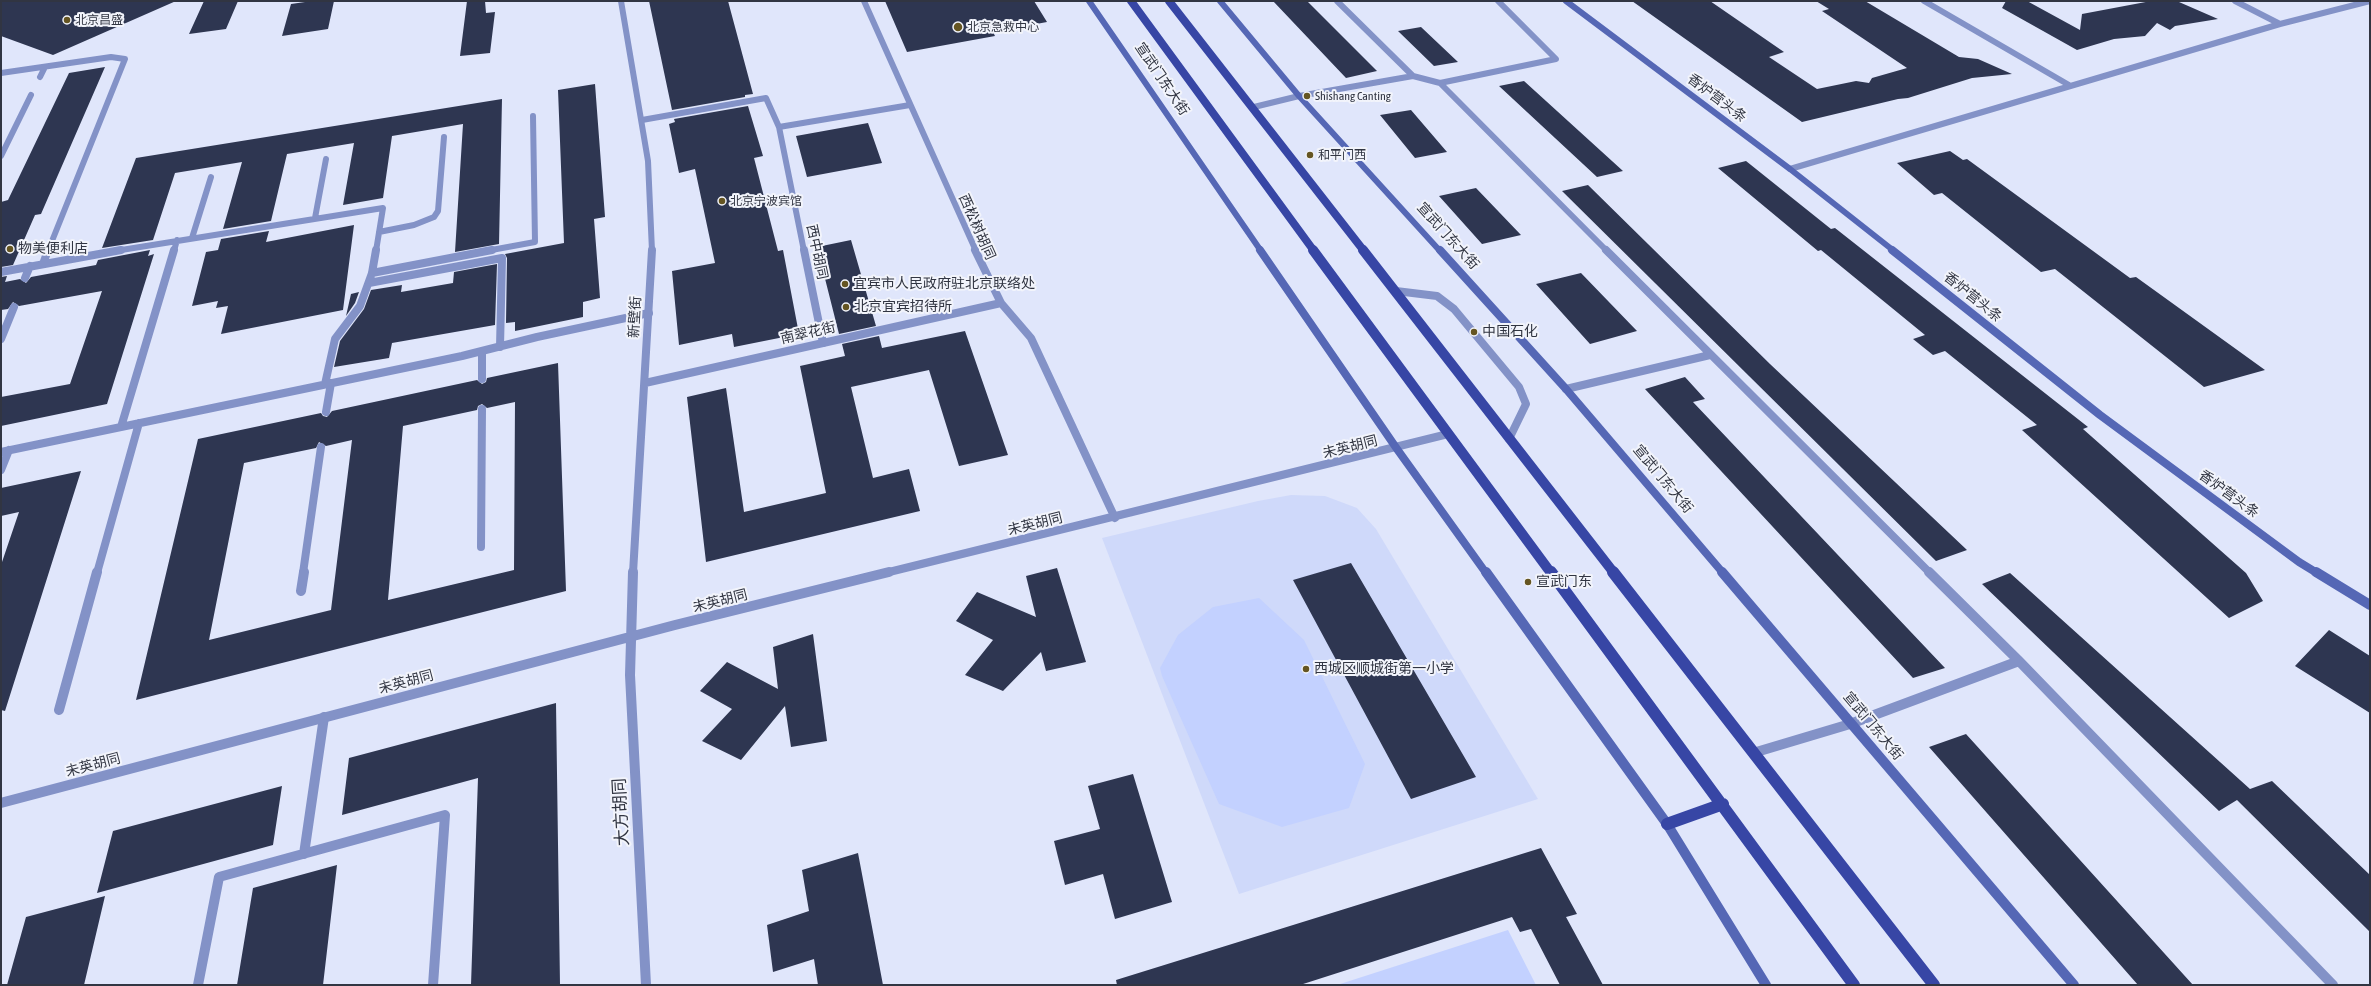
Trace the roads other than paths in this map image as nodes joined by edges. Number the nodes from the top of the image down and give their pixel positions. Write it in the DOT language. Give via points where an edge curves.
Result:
graph roads {
  1 [pos="621,1"];
  2 [pos="864,1"];
  3 [pos="1089,1"];
  4 [pos="1131,1"];
  5 [pos="1170,1"];
  6 [pos="1220,1"];
  7 [pos="1337,1"];
  8 [pos="1498,1"];
  9 [pos="1566,1"];
  10 [pos="1924,1"];
  11 [pos="2235,1"];
  12 [pos="2370,1"];
  13 [pos="2280,24"];
  14 [pos="45,67"];
  15 [pos="1,73"];
  16 [pos="1412,76"];
  17 [pos="40,77"];
  18 [pos="1440,83"];
  19 [pos="2069,86"];
  20 [pos="31,95"];
  21 [pos="1299,96"];
  22 [pos="910,105"];
  23 [pos="1254,108"];
  24 [pos="533,116"];
  25 [pos="642,120"];
  26 [pos="778,127"];
  27 [pos="444,137"];
  28 [pos="1,156"];
  29 [pos="326,159"];
  30 [pos="1790,168"];
  31 [pos="211,176"];
  32 [pos="315,218"];
  33 [pos="379,232"];
  34 [pos="192,238"];
  35 [pos="177,240"];
  36 [pos="43,264"];
  37 [pos="30,266"];
  38 [pos="1,272"];
  39 [pos="372,273"];
  40 [pos="26,278"];
  41 [pos="369,283"];
  42 [pos="1396,291"];
  43 [pos="1001,303"];
  44 [pos="14,307"];
  45 [pos="649,313"];
  46 [pos="1,339"];
  47 [pos="823,343"];
  48 [pos="500,347"];
  49 [pos="482,351"];
  50 [pos="1710,355"];
  51 [pos="482,379"];
  52 [pos="645,383"];
  53 [pos="328,384"];
  54 [pos="1566,389"];
  55 [pos="482,409"];
  56 [pos="326,412"];
  57 [pos="139,423"];
  58 [pos="121,427"];
  59 [pos="1448,434"];
  60 [pos="1509,438"];
  61 [pos="321,447"];
  62 [pos="1397,449"];
  63 [pos="5,451"];
  64 [pos="1,470"];
  65 [pos="1115,518"];
  66 [pos="481,547"];
  67 [pos="301,591"];
  68 [pos="2370,605"];
  69 [pos="630,636"];
  70 [pos="2019,660"];
  71 [pos="59,710"];
  72 [pos="324,717"];
  73 [pos="1850,724"];
  74 [pos="1753,753"];
  75 [pos="1,803"];
  76 [pos="1723,804"];
  77 [pos="1667,824"];
  78 [pos="304,854"];
  79 [pos="198,985"];
  80 [pos="433,985"];
  81 [pos="646,985"];
  82 [pos="1766,985"];
  83 [pos="1854,985"];
  84 [pos="1934,985"];
  85 [pos="2074,985"];
  86 [pos="2333,985"];
  1 -- 25 [label="street, 新壁街"];
  2 -- 22 [label="street, 西松树胡同"];
  3 -- 62 [label="street, 宣武门东大街"];
  4 -- 59 [label="main road, 宣武门东大街"];
  5 -- 23 [label="main road"];
  6 -- 21 [label="street, 宣武门东大街"];
  7 -- 16 [label="street"];
  8 -- 18 [label="street" via="1556,59"];
  9 -- 30 [label="street, 香炉营头条"];
  10 -- 19 [label="street"];
  11 -- 13 [label="street"];
  12 -- 13 [label="street"];
  13 -- 19 [label="street"];
  14 -- 15 [label="street"];
  14 -- 17 [label="street"];
  14 -- 36 [label="street" via="118,56 125,61"];
  16 -- 18 [label="street"];
  16 -- 21 [label="street"];
  18 -- 50 [label="street"];
  19 -- 30 [label="street"];
  20 -- 28 [label="street"];
  21 -- 23 [label="street"];
  21 -- 54 [label="street, 宣武门东大街"];
  22 -- 26 [label="street"];
  22 -- 43 [label="street, 西松树胡同" via="984,272"];
  23 -- 42 [label="main road"];
  24 -- 39 [label="street" via="535,242"];
  25 -- 26 [label="street, 西中胡同" via="766,98"];
  25 -- 45 [label="street, 新壁街" via="651,206"];
  26 -- 47 [label="street, 西中胡同"];
  27 -- 33 [label="street" via="438,211 434,217 414,225"];
  29 -- 32 [label="street"];
  30 -- 68 [label="street, 香炉营头条" via="2100,415 2299,562"];
  31 -- 34 [label="street"];
  32 -- 33 [label="street" via="383,208"];
  32 -- 34 [label="street"];
  33 -- 39 [label="street"];
  34 -- 35 [label="street"];
  35 -- 36 [label="street"];
  35 -- 58 [label="street"];
  36 -- 37 [label="street"];
  37 -- 38 [label="street"];
  37 -- 40 [label="street"];
  39 -- 41 [label="street"];
  41 -- 48 [label="street" via="502,258"];
  41 -- 53 [label="street" via="360,306 335,340"];
  42 -- 60 [label="main road"];
  42 -- 60 [label="street" via="1437,296 1454,308 1519,387 1526,404"];
  43 -- 47 [label="street, 南翠花街"];
  43 -- 65 [label="street, 西松树胡同" via="1031,338"];
  44 -- 46 [label="street"];
  45 -- 48 [label="street"];
  45 -- 52 [label="street, 新壁街"];
  47 -- 52 [label="street, 南翠花街"];
  48 -- 49 [label="street"];
  49 -- 51 [label="street"];
  49 -- 53 [label="street"];
  50 -- 54 [label="street"];
  50 -- 70 [label="street"];
  52 -- 69 [label="street, 新壁街"];
  53 -- 56 [label="street"];
  53 -- 57 [label="street"];
  54 -- 73 [label="street, 宣武门东大街"];
  55 -- 66 [label="street"];
  57 -- 58 [label="street"];
  57 -- 71 [label="street"];
  58 -- 63 [label="street"];
  59 -- 62 [label="street, 未英胡同"];
  59 -- 76 [label="main road, 宣武门东大街"];
  60 -- 74 [label="main road"];
  61 -- 67 [label="street"];
  62 -- 65 [label="street, 未英胡同"];
  62 -- 77 [label="street, 宣武门东大街"];
  63 -- 64 [label="street"];
  65 -- 69 [label="street, 未英胡同"];
  69 -- 72 [label="street, 未英胡同"];
  69 -- 81 [label="street, 大方胡同"];
  70 -- 73 [label="street"];
  70 -- 86 [label="street"];
  72 -- 75 [label="street, 未英胡同"];
  72 -- 78 [label="street"];
  73 -- 74 [label="street"];
  73 -- 85 [label="street, 宣武门东大街"];
  74 -- 84 [label="main road"];
  76 -- 77 [label="main road"];
  76 -- 83 [label="main road, 宣武门东大街"];
  77 -- 82 [label="street, 宣武门东大街"];
  78 -- 79 [label="street" via="219,877"];
  78 -- 80 [label="street" via="445,815"];
}
